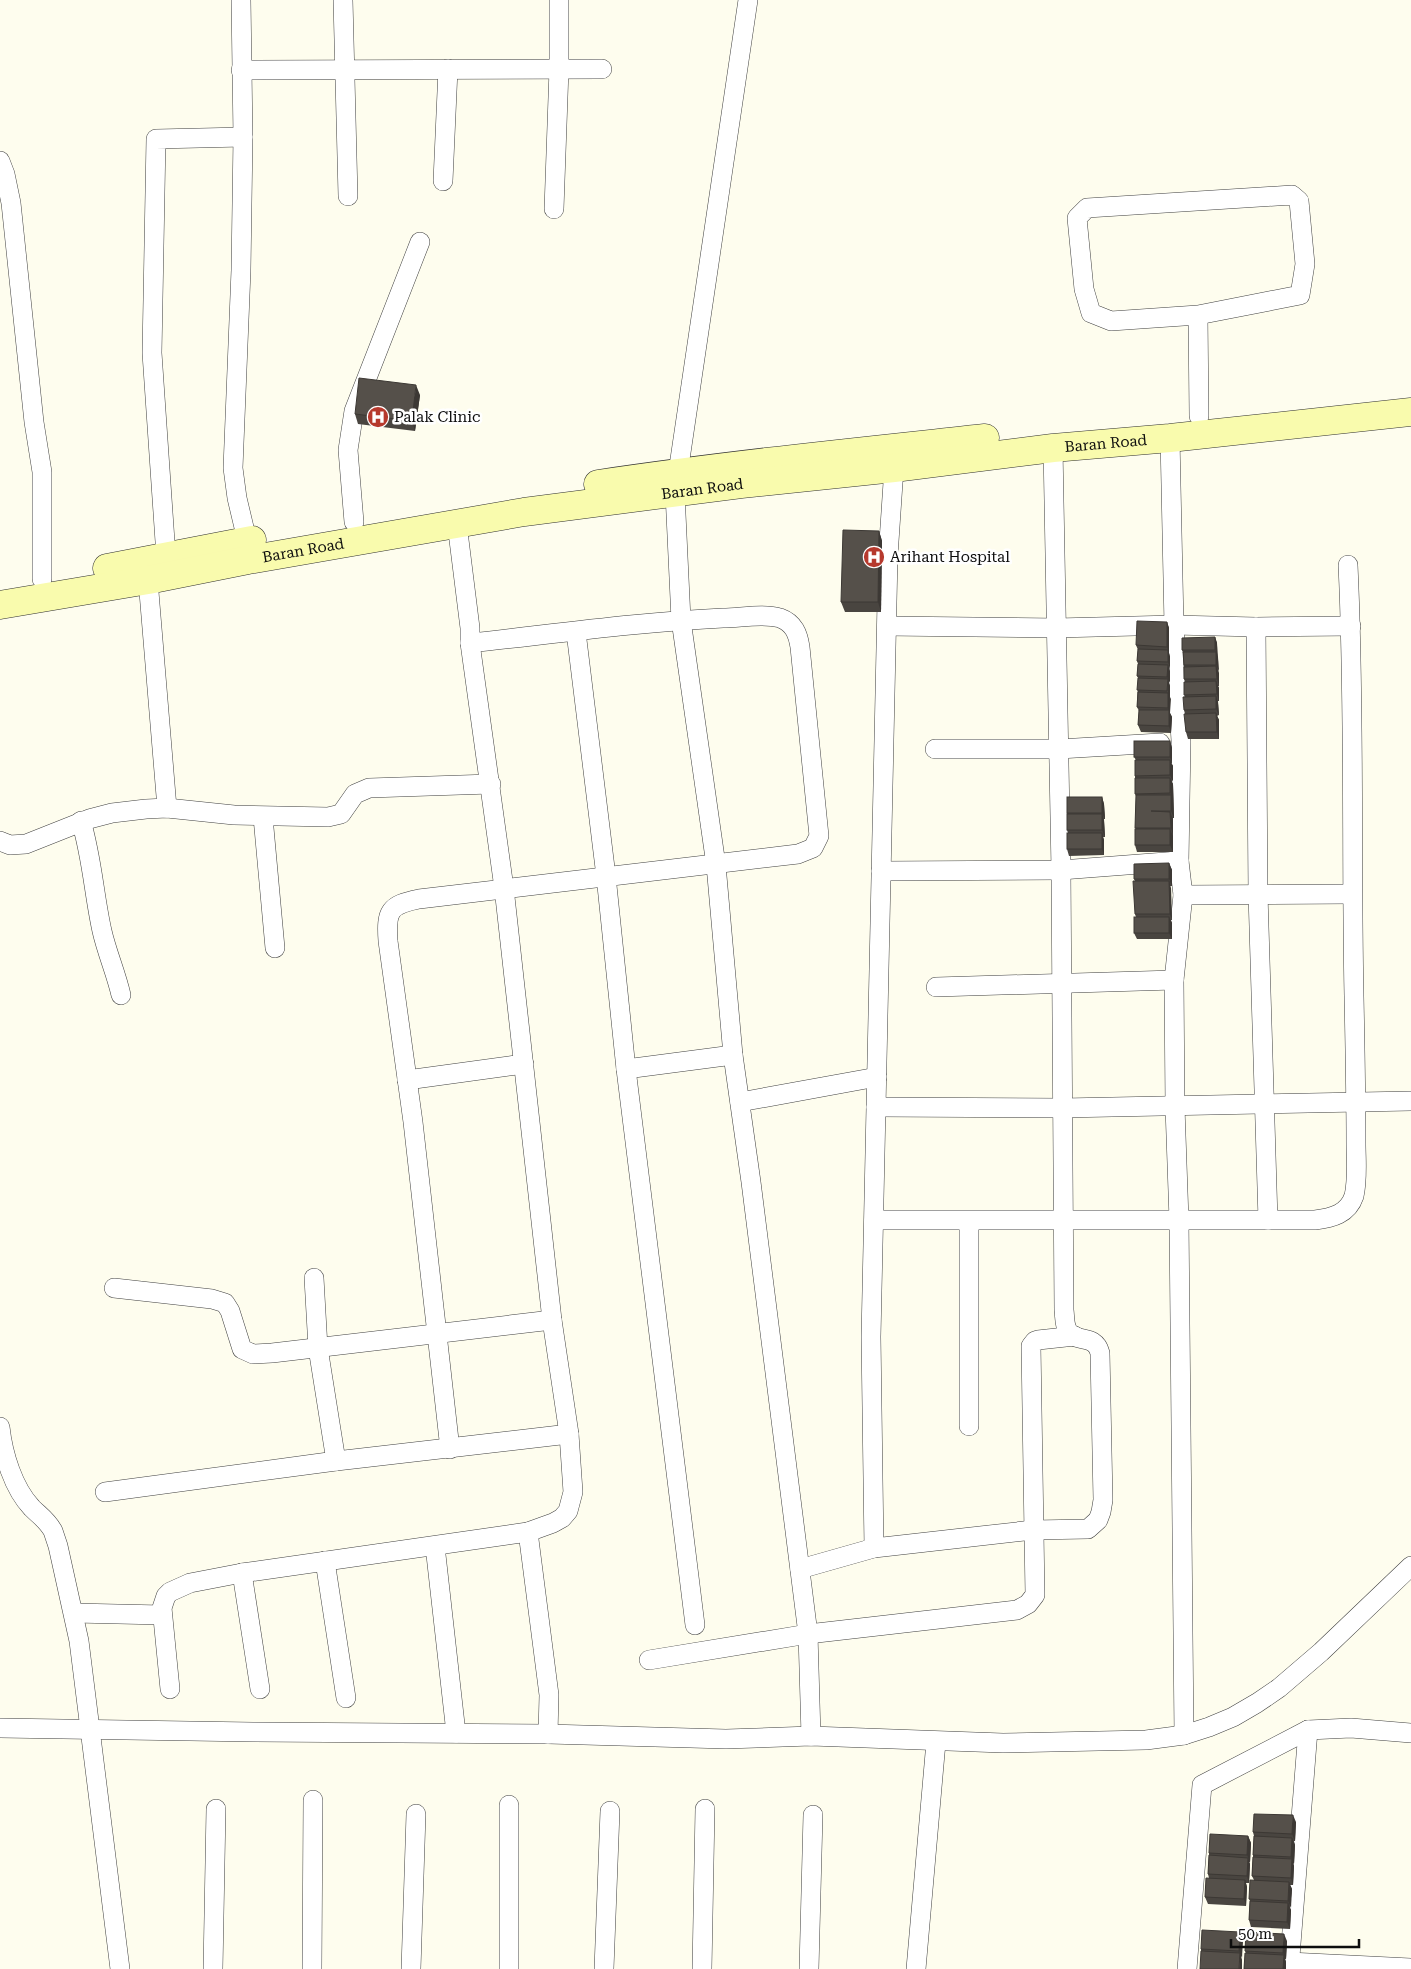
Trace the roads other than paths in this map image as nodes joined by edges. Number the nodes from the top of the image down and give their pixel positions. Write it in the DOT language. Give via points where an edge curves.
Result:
graph roads {
  1 [pos="241,0"];
  2 [pos="344,0"];
  3 [pos="559,0"];
  4 [pos="748,0"];
  5 [pos="448,69"];
  6 [pos="559,69"];
  7 [pos="602,69"];
  8 [pos="241,70"];
  9 [pos="344,70"];
  10 [pos="243,137"];
  11 [pos="0,161"];
  12 [pos="444,181"];
  13 [pos="348,196"];
  14 [pos="554,209"];
  15 [pos="420,242"];
  16 [pos="1198,315"];
  17 [pos="1411,393"];
  18 [pos="1411,412"];
  19 [pos="1199,416"];
  20 [pos="1170,438"];
  21 [pos="1054,448"];
  22 [pos="894,468"];
  23 [pos="676,483"];
  24 [pos="354,522"];
  25 [pos="457,524"];
  26 [pos="247,540"];
  27 [pos="166,556"];
  28 [pos="1348,565"];
  29 [pos="42,579"];
  30 [pos="148,580"];
  31 [pos="0,586"];
  32 [pos="0,605"];
  33 [pos="681,620"];
  34 [pos="1174,625"];
  35 [pos="887,626"];
  36 [pos="1351,626"];
  37 [pos="1256,627"];
  38 [pos="1057,628"];
  39 [pos="576,632"];
  40 [pos="470,643"];
  41 [pos="1181,742"];
  42 [pos="935,749"];
  43 [pos="1059,749"];
  44 [pos="491,784"];
  45 [pos="167,808"];
  46 [pos="263,817"];
  47 [pos="81,821"];
  48 [pos="0,841"];
  49 [pos="1179,862"];
  50 [pos="716,865"];
  51 [pos="1060,870"];
  52 [pos="881,872"];
  53 [pos="606,876"];
  54 [pos="504,888"];
  55 [pos="1258,894"];
  56 [pos="1352,894"];
  57 [pos="1184,896"];
  58 [pos="275,948"];
  59 [pos="1174,980"];
  60 [pos="1062,982"];
  61 [pos="936,987"];
  62 [pos="121,995"];
  63 [pos="734,1055"];
  64 [pos="524,1064"];
  65 [pos="626,1069"];
  66 [pos="876,1077"];
  67 [pos="407,1080"];
  68 [pos="1411,1101"];
  69 [pos="740,1102"];
  70 [pos="1356,1102"];
  71 [pos="1264,1104"];
  72 [pos="876,1107"];
  73 [pos="1175,1107"];
  74 [pos="1063,1108"];
  75 [pos="874,1220"];
  76 [pos="1064,1220"];
  77 [pos="1179,1220"];
  78 [pos="1268,1220"];
  79 [pos="969,1221"];
  80 [pos="314,1278"];
  81 [pos="114,1288"];
  82 [pos="552,1320"];
  83 [pos="438,1334"];
  84 [pos="1075,1336"];
  85 [pos="318,1348"];
  86 [pos="969,1426"];
  87 [pos="0,1428"];
  88 [pos="569,1434"];
  89 [pos="450,1449"];
  90 [pos="336,1461"];
  91 [pos="8,1481"];
  92 [pos="105,1492"];
  93 [pos="1033,1530"];
  94 [pos="528,1532"];
  95 [pos="435,1546"];
  96 [pos="874,1548"];
  97 [pos="325,1561"];
  98 [pos="1411,1566"];
  99 [pos="800,1568"];
  100 [pos="242,1573"];
  101 [pos="74,1613"];
  102 [pos="162,1615"];
  103 [pos="695,1625"];
  104 [pos="808,1634"];
  105 [pos="649,1660"];
  106 [pos="170,1689"];
  107 [pos="260,1689"];
  108 [pos="346,1698"];
  109 [pos="0,1728"];
  110 [pos="90,1730"];
  111 [pos="1308,1730"];
  112 [pos="456,1732"];
  113 [pos="1411,1733"];
  114 [pos="548,1734"];
  115 [pos="1184,1735"];
  116 [pos="811,1736"];
  117 [pos="936,1742"];
  118 [pos="313,1800"];
  119 [pos="510,1805"];
  120 [pos="216,1809"];
  121 [pos="705,1809"];
  122 [pos="610,1811"];
  123 [pos="416,1814"];
  124 [pos="813,1815"];
  125 [pos="1289,1965"];
  126 [pos="1411,1968"];
  127 [pos="120,1969"];
  128 [pos="213,1969"];
  129 [pos="312,1969"];
  130 [pos="411,1969"];
  131 [pos="509,1969"];
  132 [pos="604,1969"];
  133 [pos="702,1969"];
  134 [pos="809,1969"];
  135 [pos="916,1969"];
  136 [pos="1187,1969"];
  1 -- 8 [label="street"];
  2 -- 9 [label="street"];
  3 -- 6 [label="street"];
  4 -- 23 [label="street"];
  5 -- 6 [label="street"];
  5 -- 9 [label="street"];
  5 -- 12 [label="street"];
  6 -- 7 [label="street"];
  6 -- 14 [label="street"];
  8 -- 9 [label="street"];
  8 -- 10 [label="street"];
  9 -- 13 [label="street"];
  10 -- 26 [label="street" via="234,468 236,498"];
  10 -- 27 [label="street" via="156,139 152,353"];
  11 -- 29 [label="street" via="11,203 42,472"];
  15 -- 24 [label="street" via="355,405 348,450"];
  16 -- 16 [label="street" via="1111,321 1091,313 1084,289 1077,218 1087,208 1292,195 1299,201 1305,264 1300,295"];
  16 -- 19 [label="street"];
  17 -- 19 [label="main road, Baran Road"];
  18 -- 20 [label="main road, Baran Road"];
  19 -- 23 [label="main road, Baran Road" via="809,456"];
  20 -- 21 [label="main road, Baran Road"];
  20 -- 34 [label="street"];
  21 -- 22 [label="main road, Baran Road"];
  21 -- 38 [label="street"];
  22 -- 23 [label="main road, Baran Road" via="750,483"];
  22 -- 35 [label="street"];
  23 -- 24 [label="main road, Baran Road"];
  23 -- 25 [label="main road, Baran Road"];
  23 -- 33 [label="street"];
  24 -- 26 [label="main road, Baran Road"];
  25 -- 30 [label="main road, Baran Road"];
  25 -- 40 [label="street"];
  26 -- 27 [label="main road, Baran Road"];
  27 -- 29 [label="main road, Baran Road"];
  28 -- 36 [label="street"];
  29 -- 31 [label="main road, Baran Road"];
  30 -- 32 [label="main road, Baran Road"];
  30 -- 45 [label="street"];
  33 -- 39 [label="street"];
  33 -- 50 [label="street"];
  33 -- 50 [label="street" via="778,618 795,630 800,647 818,841 813,848 798,854"];
  34 -- 37 [label="street"];
  34 -- 38 [label="street"];
  34 -- 41 [label="street"];
  35 -- 38 [label="street"];
  35 -- 52 [label="street"];
  36 -- 37 [label="street"];
  36 -- 56 [label="street"];
  37 -- 55 [label="street"];
  38 -- 43 [label="street"];
  39 -- 40 [label="street"];
  39 -- 53 [label="street"];
  40 -- 44 [label="street"];
  41 -- 43 [label="street"];
  41 -- 49 [label="street"];
  42 -- 43 [label="street"];
  43 -- 51 [label="street"];
  44 -- 46 [label="street" via="369,788 359,791 344,811 335,816"];
  44 -- 54 [label="street"];
  45 -- 46 [label="street"];
  45 -- 47 [label="street" via="112,812"];
  46 -- 58 [label="street"];
  47 -- 48 [label="street" via="26,844 10,845"];
  47 -- 62 [label="street" via="102,931"];
  49 -- 51 [label="street"];
  49 -- 57 [label="street"];
  50 -- 53 [label="street"];
  50 -- 63 [label="street"];
  51 -- 52 [label="street"];
  51 -- 60 [label="street"];
  52 -- 66 [label="street"];
  53 -- 54 [label="street"];
  53 -- 65 [label="street"];
  54 -- 64 [label="street"];
  54 -- 67 [label="street" via="406,902 390,911 388,942"];
  55 -- 56 [label="street"];
  55 -- 57 [label="street"];
  55 -- 71 [label="street"];
  56 -- 70 [label="street"];
  57 -- 59 [label="street"];
  59 -- 60 [label="street"];
  59 -- 73 [label="street"];
  60 -- 61 [label="street"];
  60 -- 74 [label="street"];
  63 -- 65 [label="street"];
  63 -- 69 [label="street"];
  64 -- 67 [label="street"];
  64 -- 82 [label="street"];
  65 -- 103 [label="street"];
  66 -- 69 [label="street"];
  66 -- 72 [label="street"];
  67 -- 83 [label="street"];
  68 -- 70 [label="street"];
  69 -- 99 [label="street"];
  70 -- 71 [label="street"];
  70 -- 78 [label="street" via="1356,1180 1354,1196 1347,1209 1325,1219"];
  71 -- 73 [label="street"];
  71 -- 78 [label="street"];
  72 -- 74 [label="street"];
  72 -- 75 [label="street"];
  73 -- 74 [label="street"];
  73 -- 77 [label="street"];
  74 -- 76 [label="street"];
  75 -- 79 [label="street"];
  75 -- 96 [label="street" via="871,1338"];
  76 -- 77 [label="street"];
  76 -- 79 [label="street"];
  76 -- 84 [label="street" via="1064,1310 1067,1329"];
  77 -- 78 [label="street"];
  77 -- 115 [label="street"];
  79 -- 86 [label="street"];
  80 -- 85 [label="street"];
  81 -- 85 [label="street" via="221,1301 228,1306 238,1342 246,1353"];
  82 -- 83 [label="street"];
  82 -- 88 [label="street"];
  83 -- 85 [label="street"];
  83 -- 89 [label="street"];
  84 -- 93 [label="street" via="1038,1340 1031,1346"];
  84 -- 93 [label="street" via="1093,1341 1100,1353 1101,1512 1088,1529"];
  85 -- 90 [label="street"];
  87 -- 91 [label="street" via="8,1463"];
  88 -- 89 [label="street"];
  88 -- 94 [label="street" via="573,1492 568,1511 553,1523"];
  89 -- 90 [label="street"];
  90 -- 92 [label="street"];
  91 -- 101 [label="street" via="53,1531"];
  93 -- 96 [label="street"];
  93 -- 104 [label="street" via="1034,1595 1028,1604 1016,1610"];
  94 -- 95 [label="street"];
  94 -- 114 [label="street" via="549,1695"];
  95 -- 97 [label="street"];
  95 -- 112 [label="street"];
  96 -- 99 [label="street"];
  97 -- 100 [label="street"];
  97 -- 108 [label="street"];
  98 -- 115 [label="street" via="1321,1652 1278,1688 1233,1717"];
  99 -- 104 [label="street"];
  100 -- 102 [label="street" via="178,1587 166,1596"];
  100 -- 107 [label="street"];
  101 -- 102 [label="street"];
  101 -- 110 [label="street"];
  102 -- 106 [label="street"];
  104 -- 105 [label="street"];
  104 -- 116 [label="street"];
  109 -- 110 [label="street"];
  110 -- 112 [label="street"];
  110 -- 127 [label="street"];
  111 -- 113 [label="street" via="1351,1728"];
  111 -- 125 [label="street"];
  111 -- 136 [label="street" via="1202,1785"];
  112 -- 114 [label="street"];
  114 -- 116 [label="street" via="726,1738"];
  115 -- 117 [label="street" via="1103,1742"];
  116 -- 117 [label="street"];
  117 -- 135 [label="street"];
  118 -- 129 [label="street"];
  119 -- 131 [label="street"];
  120 -- 128 [label="street"];
  121 -- 133 [label="street"];
  122 -- 132 [label="street"];
  123 -- 130 [label="street"];
  124 -- 134 [label="street"];
  125 -- 126 [label="street"];
}
